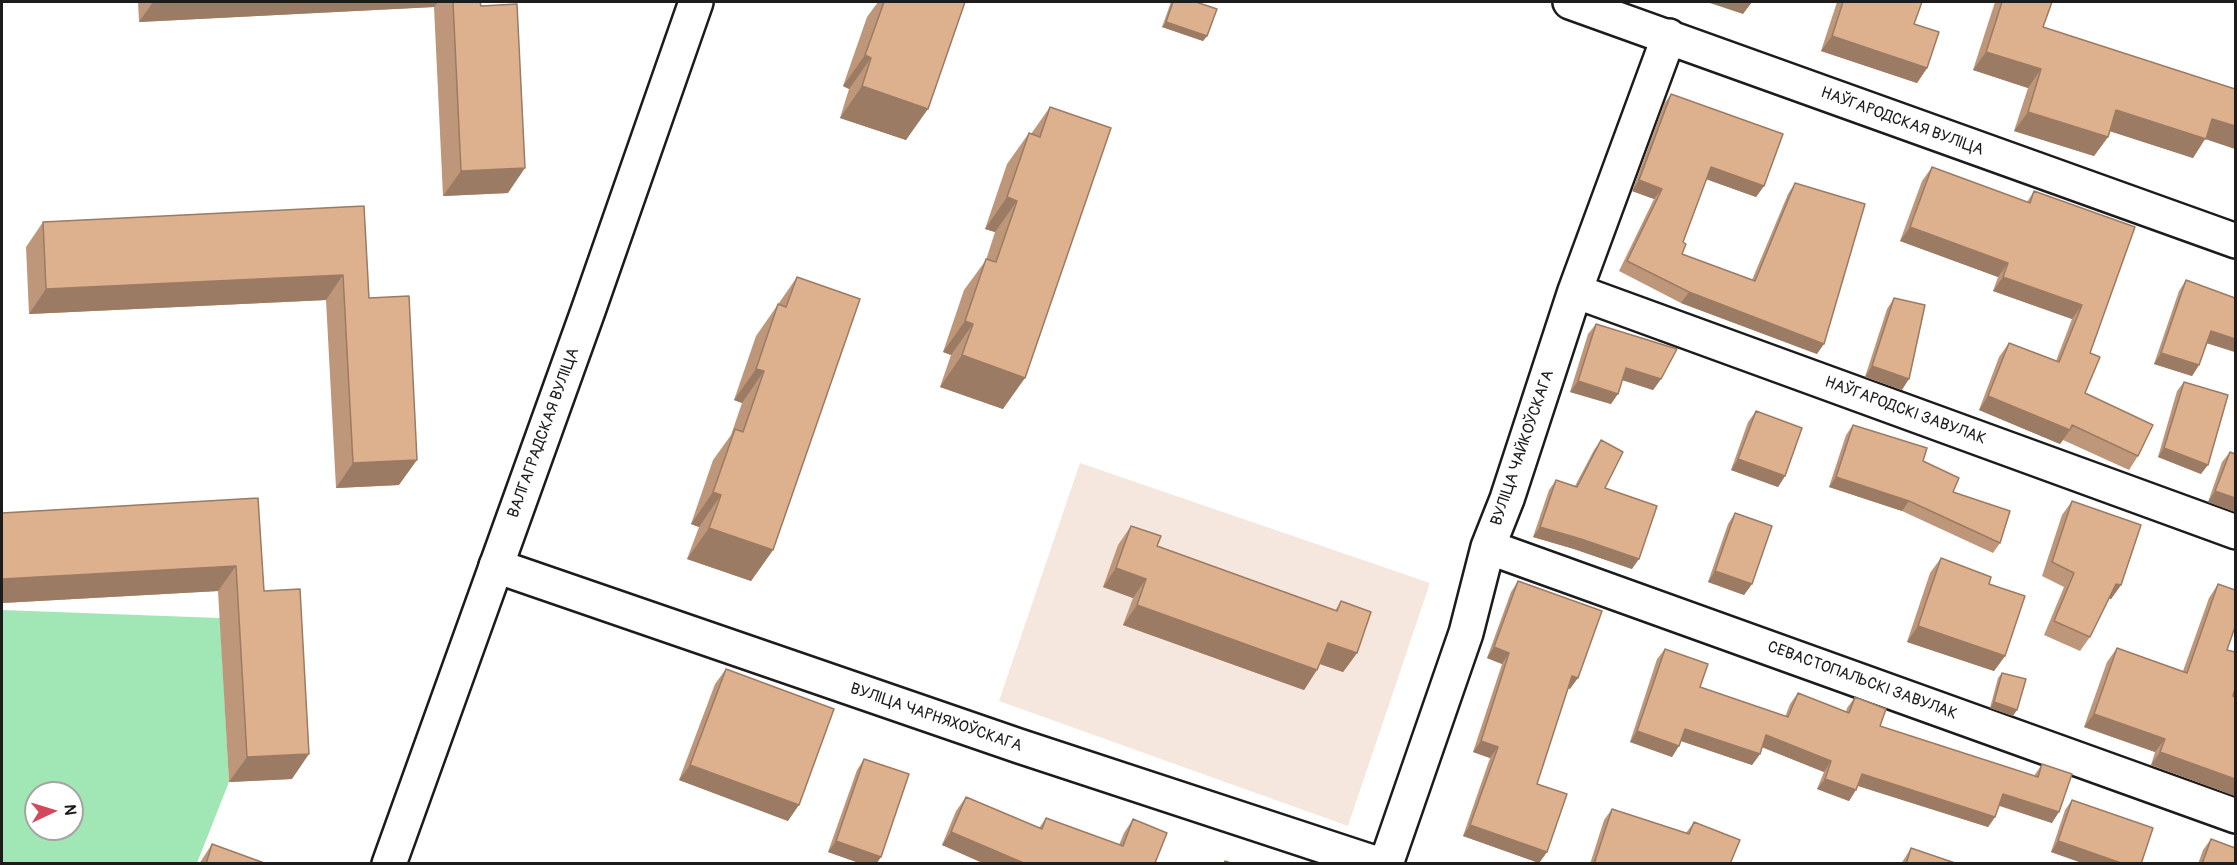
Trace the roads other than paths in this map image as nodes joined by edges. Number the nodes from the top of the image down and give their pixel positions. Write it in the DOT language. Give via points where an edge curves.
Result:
graph roads {
  1 [pos="696,2"];
  2 [pos="1570,2"];
  3 [pos="1669,36"];
  4 [pos="2235,241"];
  5 [pos="1575,291"];
  6 [pos="2235,532"];
  7 [pos="1488,547"];
  8 [pos="496,566"];
  9 [pos="2235,816"];
  10 [pos="389,864"];
  11 [pos="1378,864"];
  12 [pos="1386,864"];
  1 -- 8 [label="street, ВАЛГАГРАДСКАЯ ВУЛІЦА"];
  2 -- 3 [label="street, НАЎГАРОДСКАЯ ВУЛІЦА"];
  3 -- 4 [label="street, НАЎГАРОДСКАЯ ВУЛІЦА"];
  3 -- 5 [label="street, ВУЛІЦА ЧАЙКОЎСКАГА"];
  5 -- 6 [label="street, НАЎГАРОДСКІ ЗАВУЛАК"];
  5 -- 7 [label="street, ВУЛІЦА ЧАЙКОЎСКАГА" via="1508,499"];
  7 -- 9 [label="street, СЕВАСТОПАЛЬСКІ ЗАВУЛАК"];
  7 -- 12 [label="street, ВУЛІЦА ЧАЙКОЎСКАГА" via="1466,633"];
  8 -- 10 [label="street, ВАЛГАГРАДСКАЯ ВУЛІЦА"];
  8 -- 11 [label="street, ВУЛІЦА ЧАРНЯХОЎСКАГА" via="1019,746"];
}
